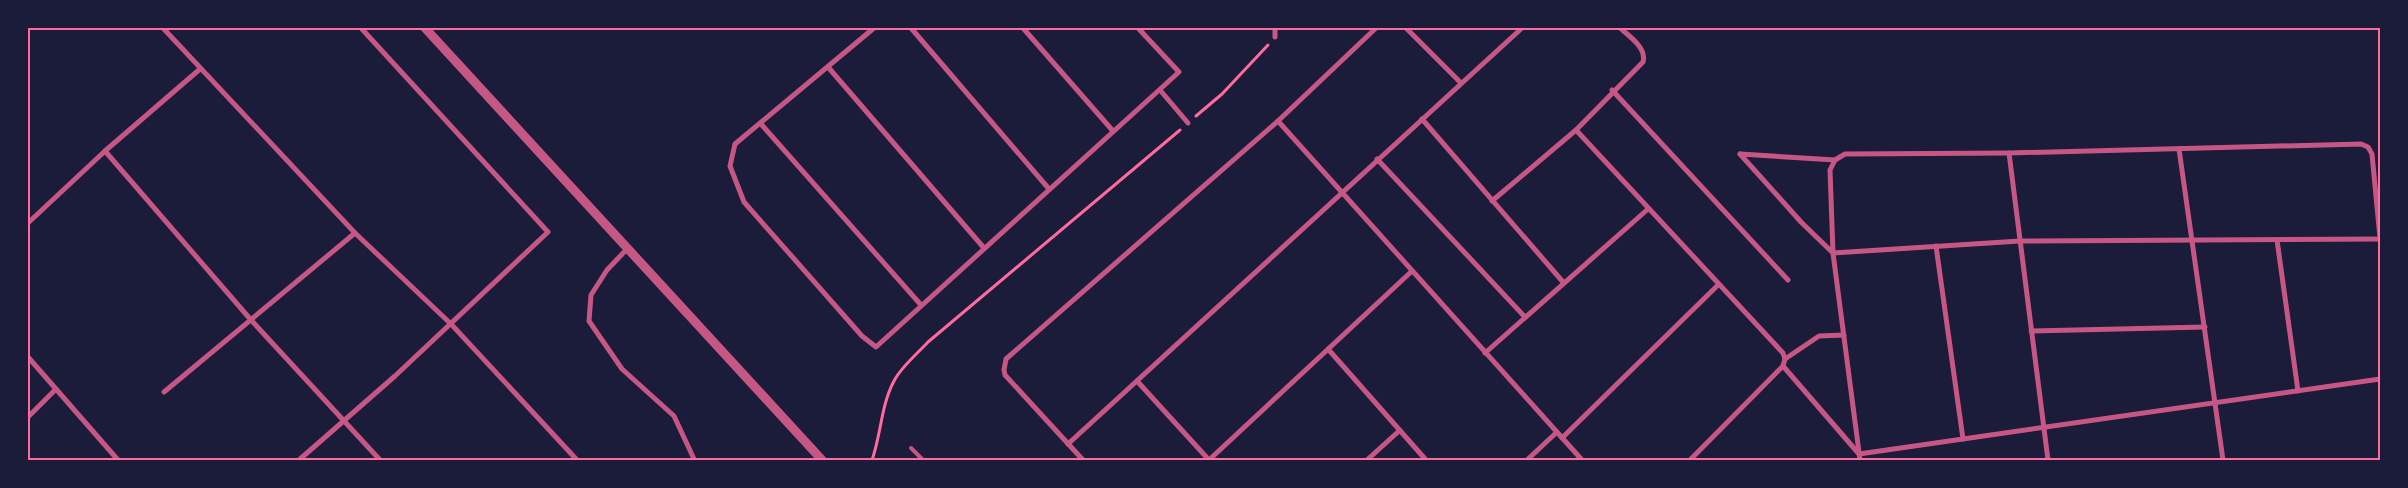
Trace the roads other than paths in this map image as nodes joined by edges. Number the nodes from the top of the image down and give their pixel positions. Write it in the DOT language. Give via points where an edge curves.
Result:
graph roads {
  1 [pos="163,28"];
  2 [pos="361,28"];
  3 [pos="425,28"];
  4 [pos="874,28"];
  5 [pos="911,28"];
  6 [pos="1023,28"];
  7 [pos="1138,28"];
  8 [pos="1275,28"];
  9 [pos="1376,28"];
  10 [pos="1406,28"];
  11 [pos="1522,28"];
  12 [pos="1620,28"];
  13 [pos="1275,37"];
  14 [pos="828,67"];
  15 [pos="200,69"];
  16 [pos="1462,83"];
  17 [pos="1160,90"];
  18 [pos="1612,90"];
  19 [pos="1422,119"];
  20 [pos="1278,121"];
  21 [pos="1188,123"];
  22 [pos="760,124"];
  23 [pos="1576,130"];
  24 [pos="1113,131"];
  25 [pos="2179,148"];
  26 [pos="105,151"];
  27 [pos="2009,153"];
  28 [pos="1378,159"];
  29 [pos="1835,160"];
  30 [pos="1049,189"];
  31 [pos="1342,192"];
  32 [pos="1492,201"];
  33 [pos="1648,209"];
  34 [pos="28,224"];
  35 [pos="356,234"];
  36 [pos="2380,238"];
  37 [pos="2192,240"];
  38 [pos="2277,240"];
  39 [pos="2020,241"];
  40 [pos="1936,246"];
  41 [pos="984,248"];
  42 [pos="627,249"];
  43 [pos="1833,253"];
  44 [pos="1412,271"];
  45 [pos="1788,280"];
  46 [pos="1563,282"];
  47 [pos="1718,285"];
  48 [pos="921,305"];
  49 [pos="1525,317"];
  50 [pos="251,320"];
  51 [pos="451,324"];
  52 [pos="2205,327"];
  53 [pos="2031,331"];
  54 [pos="1844,335"];
  55 [pos="1328,349"];
  56 [pos="1485,352"];
  57 [pos="28,357"];
  58 [pos="1785,360"];
  59 [pos="1783,366"];
  60 [pos="2380,379"];
  61 [pos="1137,381"];
  62 [pos="56,389"];
  63 [pos="2298,391"];
  64 [pos="164,392"];
  65 [pos="2216,403"];
  66 [pos="28,416"];
  67 [pos="344,421"];
  68 [pos="2042,428"];
  69 [pos="1399,431"];
  70 [pos="1557,432"];
  71 [pos="1562,438"];
  72 [pos="1963,439"];
  73 [pos="1068,444"];
  74 [pos="911,448"];
  75 [pos="1859,457"];
  76 [pos="118,460"];
  77 [pos="299,460"];
  78 [pos="380,460"];
  79 [pos="577,460"];
  80 [pos="693,460"];
  81 [pos="822,460"];
  82 [pos="923,460"];
  83 [pos="1083,460"];
  84 [pos="1209,460"];
  85 [pos="1367,460"];
  86 [pos="1426,460"];
  87 [pos="1527,460"];
  88 [pos="1582,460"];
  89 [pos="1690,460"];
  90 [pos="2048,460"];
  91 [pos="2224,460"];
  1 -- 15 [label="street"];
  2 -- 51 [label="street" via="548,232"];
  3 -- 42 [label="street"];
  4 -- 14 [label="street"];
  5 -- 30 [label="street"];
  6 -- 24 [label="street"];
  7 -- 17 [label="street" via="1179,72"];
  8 -- 13 [label="street"];
  9 -- 20 [label="street"];
  10 -- 16 [label="street"];
  11 -- 16 [label="street"];
  12 -- 18 [label="street" via="1644,56 1643,62"];
  14 -- 22 [label="street"];
  14 -- 41 [label="street"];
  15 -- 26 [label="street"];
  15 -- 35 [label="street"];
  16 -- 19 [label="street"];
  17 -- 21 [label="street"];
  17 -- 24 [label="street"];
  18 -- 23 [label="street"];
  18 -- 45 [label="street"];
  19 -- 28 [label="street"];
  19 -- 32 [label="street"];
  20 -- 31 [label="street"];
  20 -- 73 [label="street" via="1006,359 1006,375"];
  22 -- 48 [label="street"];
  22 -- 48 [label="street" via="735,144 730,166 744,202 862,336 876,347"];
  23 -- 32 [label="street"];
  23 -- 33 [label="street"];
  24 -- 30 [label="street"];
  25 -- 27 [label="street"];
  25 -- 36 [label="street" via="2365,145 2372,154"];
  25 -- 37 [label="street"];
  26 -- 34 [label="street"];
  26 -- 50 [label="street"];
  27 -- 29 [label="street" via="1845,154"];
  27 -- 39 [label="street"];
  28 -- 31 [label="street"];
  28 -- 49 [label="street"];
  29 -- 43 [label="street" via="1830,170"];
  29 -- 43 [label="street" via="1740,154 1800,222"];
  30 -- 41 [label="street"];
  31 -- 44 [label="street"];
  31 -- 61 [label="street"];
  32 -- 46 [label="street"];
  33 -- 46 [label="street"];
  33 -- 47 [label="street"];
  35 -- 50 [label="street"];
  35 -- 51 [label="street"];
  36 -- 38 [label="street"];
  37 -- 38 [label="street"];
  37 -- 39 [label="street"];
  37 -- 52 [label="street"];
  38 -- 63 [label="street"];
  39 -- 40 [label="street"];
  39 -- 53 [label="street"];
  40 -- 43 [label="street"];
  40 -- 72 [label="street"];
  41 -- 48 [label="street"];
  42 -- 80 [label="street" via="590,295 589,321 622,369 674,416"];
  42 -- 81 [label="street"];
  43 -- 54 [label="street"];
  44 -- 55 [label="street"];
  44 -- 56 [label="street"];
  46 -- 49 [label="street"];
  47 -- 58 [label="street" via="1779,348"];
  47 -- 71 [label="street"];
  49 -- 56 [label="street"];
  50 -- 64 [label="street"];
  50 -- 67 [label="street"];
  51 -- 67 [label="street"];
  51 -- 79 [label="street"];
  52 -- 53 [label="street"];
  52 -- 65 [label="street"];
  53 -- 68 [label="street"];
  54 -- 58 [label="street" via="1818,336"];
  54 -- 75 [label="street"];
  55 -- 69 [label="street"];
  55 -- 84 [label="street"];
  56 -- 70 [label="street"];
  57 -- 62 [label="street"];
  58 -- 59 [label="street"];
  59 -- 75 [label="street"];
  59 -- 89 [label="street"];
  60 -- 63 [label="street"];
  61 -- 73 [label="street"];
  61 -- 84 [label="street"];
  62 -- 66 [label="street"];
  62 -- 76 [label="street"];
  63 -- 65 [label="street"];
  65 -- 68 [label="street"];
  65 -- 91 [label="street"];
  67 -- 77 [label="street"];
  67 -- 78 [label="street"];
  68 -- 72 [label="street"];
  68 -- 90 [label="street"];
  69 -- 85 [label="street"];
  69 -- 86 [label="street"];
  70 -- 71 [label="street"];
  70 -- 87 [label="street"];
  71 -- 88 [label="street"];
  72 -- 75 [label="street"];
  73 -- 83 [label="street"];
  74 -- 82 [label="lane"];
}
